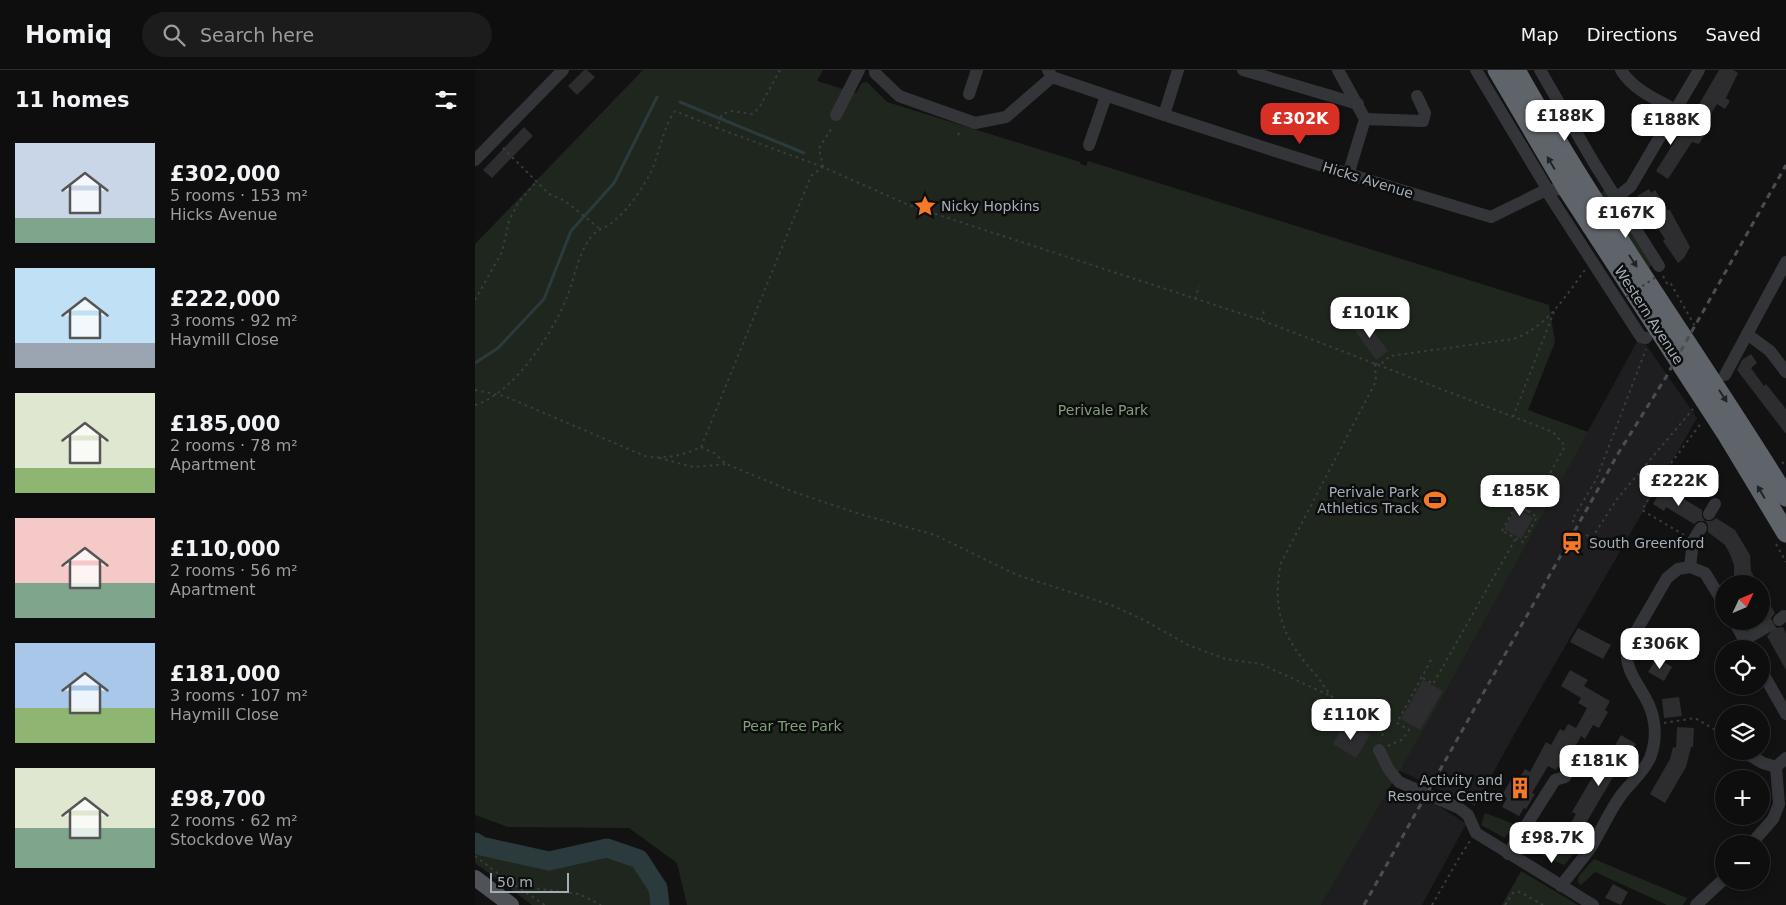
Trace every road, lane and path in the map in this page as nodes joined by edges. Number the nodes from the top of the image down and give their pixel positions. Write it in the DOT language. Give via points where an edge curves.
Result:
graph roads {
  1 [pos="563,70"];
  2 [pos="780,70"];
  3 [pos="859,70"];
  4 [pos="875,70"];
  5 [pos="977,70"];
  6 [pos="1178,70"];
  7 [pos="1243,70"];
  8 [pos="1339,70"];
  9 [pos="1476,70"];
  10 [pos="1497,70"];
  11 [pos="1517,70"];
  12 [pos="1540,70"];
  13 [pos="1621,70"];
  14 [pos="1699,70"];
  15 [pos="1050,74"];
  16 [pos="969,94"];
  17 [pos="1106,96"];
  18 [pos="1417,96"];
  19 [pos="1358,104"];
  20 [pos="1676,110"];
  21 [pos="836,115"];
  22 [pos="1164,115"];
  23 [pos="1365,119"];
  24 [pos="717,128"];
  25 [pos="495,140"];
  26 [pos="1089,145"];
  27 [pos="475,160"];
  28 [pos="823,167"];
  29 [pos="1348,175"];
  30 [pos="536,182"];
  31 [pos="1546,190"];
  32 [pos="1567,190"];
  33 [pos="1616,198"];
  34 [pos="600,228"];
  35 [pos="1786,262"];
  36 [pos="1588,264"];
  37 [pos="1659,271"];
  38 [pos="1199,286"];
  39 [pos="1626,297"];
  40 [pos="1678,298"];
  41 [pos="1195,299"];
  42 [pos="475,300"];
  43 [pos="1265,308"];
  44 [pos="1556,309"];
  45 [pos="1261,320"];
  46 [pos="1747,334"];
  47 [pos="1648,340"];
  48 [pos="1375,364"];
  49 [pos="1784,365"];
  50 [pos="1725,375"];
  51 [pos="475,390"];
  52 [pos="496,394"];
  53 [pos="475,405"];
  54 [pos="1693,409"];
  55 [pos="1513,416"];
  56 [pos="1702,422"];
  57 [pos="701,447"];
  58 [pos="658,458"];
  59 [pos="726,464"];
  60 [pos="1786,497"];
  61 [pos="1529,512"];
  62 [pos="1574,522"];
  63 [pos="1701,528"];
  64 [pos="1786,534"];
  65 [pos="1586,535"];
  66 [pos="1516,538"];
  67 [pos="1693,541"];
  68 [pos="1690,568"];
  69 [pos="1715,589"];
  70 [pos="1762,630"];
  71 [pos="1751,640"];
  72 [pos="1432,658"];
  73 [pos="1423,678"];
  74 [pos="1770,686"];
  75 [pos="1333,697"];
  76 [pos="1786,714"];
  77 [pos="1655,724"];
  78 [pos="1715,730"];
  79 [pos="1379,750"];
  80 [pos="1786,758"];
  81 [pos="1758,760"];
  82 [pos="1573,764"];
  83 [pos="1776,767"];
  84 [pos="1476,833"];
  85 [pos="1759,835"];
  86 [pos="1509,854"];
  87 [pos="475,856"];
  88 [pos="475,878"];
  89 [pos="508,881"];
  90 [pos="1561,886"];
  91 [pos="1715,887"];
  92 [pos="511,905"];
  93 [pos="545,905"];
  94 [pos="601,905"];
  95 [pos="1432,905"];
  96 [pos="1505,905"];
  97 [pos="1543,905"];
  98 [pos="1593,905"];
  99 [pos="1696,905"];
  1 -- 25 [label="street"];
  2 -- 24 [label="path" via="759,108 752,114 732,111 722,114"];
  3 -- 21 [label="street"];
  4 -- 15 [label="street" via="899,96 975,123 1006,117"];
  5 -- 16 [label="street"];
  6 -- 22 [label="street"];
  7 -- 19 [label="street"];
  8 -- 19 [label="street"];
  9 -- 31 [label="street"];
  32 -- 10 [label="highway, Western Avenue, one-way"];
  11 -- 60 [label="highway, Western Avenue, one-way" via="1599,207"];
  12 -- 33 [label="street"];
  13 -- 20 [label="street" via="1625,78 1642,91"];
  14 -- 20 [label="street"];
  15 -- 17 [label="street, Hicks Avenue"];
  17 -- 22 [label="street, Hicks Avenue"];
  17 -- 26 [label="street"];
  18 -- 23 [label="street" via="1425,113 1423,121"];
  19 -- 23 [label="street"];
  20 -- 33 [label="street" via="1631,186"];
  21 -- 28 [label="path" via="819,148"];
  22 -- 29 [label="street, Hicks Avenue"];
  23 -- 29 [label="street"];
  24 -- 28 [label="path"];
  24 -- 34 [label="path" via="675,111 646,181 617,219"];
  25 -- 27 [label="street"];
  25 -- 30 [label="path"];
  28 -- 41 [label="path" via="911,206"];
  28 -- 57 [label="path" via="811,176"];
  29 -- 31 [label="street, Hicks Avenue" via="1491,217"];
  30 -- 34 [label="path"];
  30 -- 42 [label="path" via="518,203 509,221 502,252"];
  31 -- 32 [label="street"];
  31 -- 36 [label="street"];
  64 -- 32 [label="highway, Western Avenue, one-way" via="1727,435"];
  33 -- 37 [label="street"];
  34 -- 52 [label="path" via="575,267 567,297 552,329 530,361"];
  35 -- 46 [label="street"];
  36 -- 44 [label="path"];
  36 -- 47 [label="street" via="1641,337"];
  37 -- 39 [label="path, bridge"];
  37 -- 40 [label="path"];
  38 -- 41 [label="path"];
  41 -- 45 [label="path"];
  43 -- 45 [label="path"];
  44 -- 48 [label="path" via="1524,335 1513,339 1390,356"];
  44 -- 55 [label="path"];
  45 -- 48 [label="path"];
  46 -- 49 [label="street"];
  46 -- 50 [label="street"];
  47 -- 62 [label="path" via="1597,480 1572,520"];
  48 -- 55 [label="path"];
  48 -- 75 [label="path" via="1376,381 1281,563 1277,581 1277,600 1287,637"];
  51 -- 52 [label="path"];
  52 -- 53 [label="path"];
  52 -- 58 [label="path" via="645,456"];
  54 -- 65 [label="path" via="1617,498 1592,538"];
  55 -- 61 [label="path" via="1553,432 1565,446"];
  56 -- 67 [label="path" via="1663,474 1642,510"];
  57 -- 58 [label="path" via="686,454"];
  57 -- 59 [label="path"];
  58 -- 59 [label="path" via="693,467"];
  59 -- 75 [label="path" via="794,492 935,536 1017,576 1111,605 1189,646 1226,659 1261,664"];
  61 -- 66 [label="path" via="1537,517 1523,542"];
  61 -- 66 [label="path" via="1515,504 1501,530"];
  63 -- 67 [label="street"];
  66 -- 73 [label="path" via="1433,684"];
  67 -- 68 [label="street"];
  68 -- 69 [label="street" via="1705,573"];
  68 -- 77 [label="street" via="1678,570 1667,578 1627,647 1625,659 1652,711"];
  70 -- 71 [label="street"];
  72 -- 73 [label="path"];
  73 -- 79 [label="path" via="1397,723 1409,730 1406,735"];
  74 -- 76 [label="street"];
  75 -- 79 [label="path" via="1383,733"];
  77 -- 78 [label="path" via="1695,718"];
  77 -- 90 [label="street" via="1655,741 1644,771 1622,794 1589,849"];
  79 -- 84 [label="street" via="1399,782 1459,808 1468,815"];
  80 -- 83 [label="street"];
  81 -- 83 [label="street"];
  82 -- 86 [label="street" via="1565,777 1555,780"];
  83 -- 85 [label="street" via="1779,804 1773,819"];
  84 -- 86 [label="street"];
  84 -- 95 [label="path"];
  86 -- 90 [label="street"];
  87 -- 89 [label="path"];
  88 -- 92 [label="main road"];
  89 -- 93 [label="path"];
  89 -- 94 [label="path" via="579,894"];
  90 -- 98 [label="street"];
  91 -- 99 [label="street"];
  96 -- 97 [label="path" via="1513,893 1520,892"];
}
